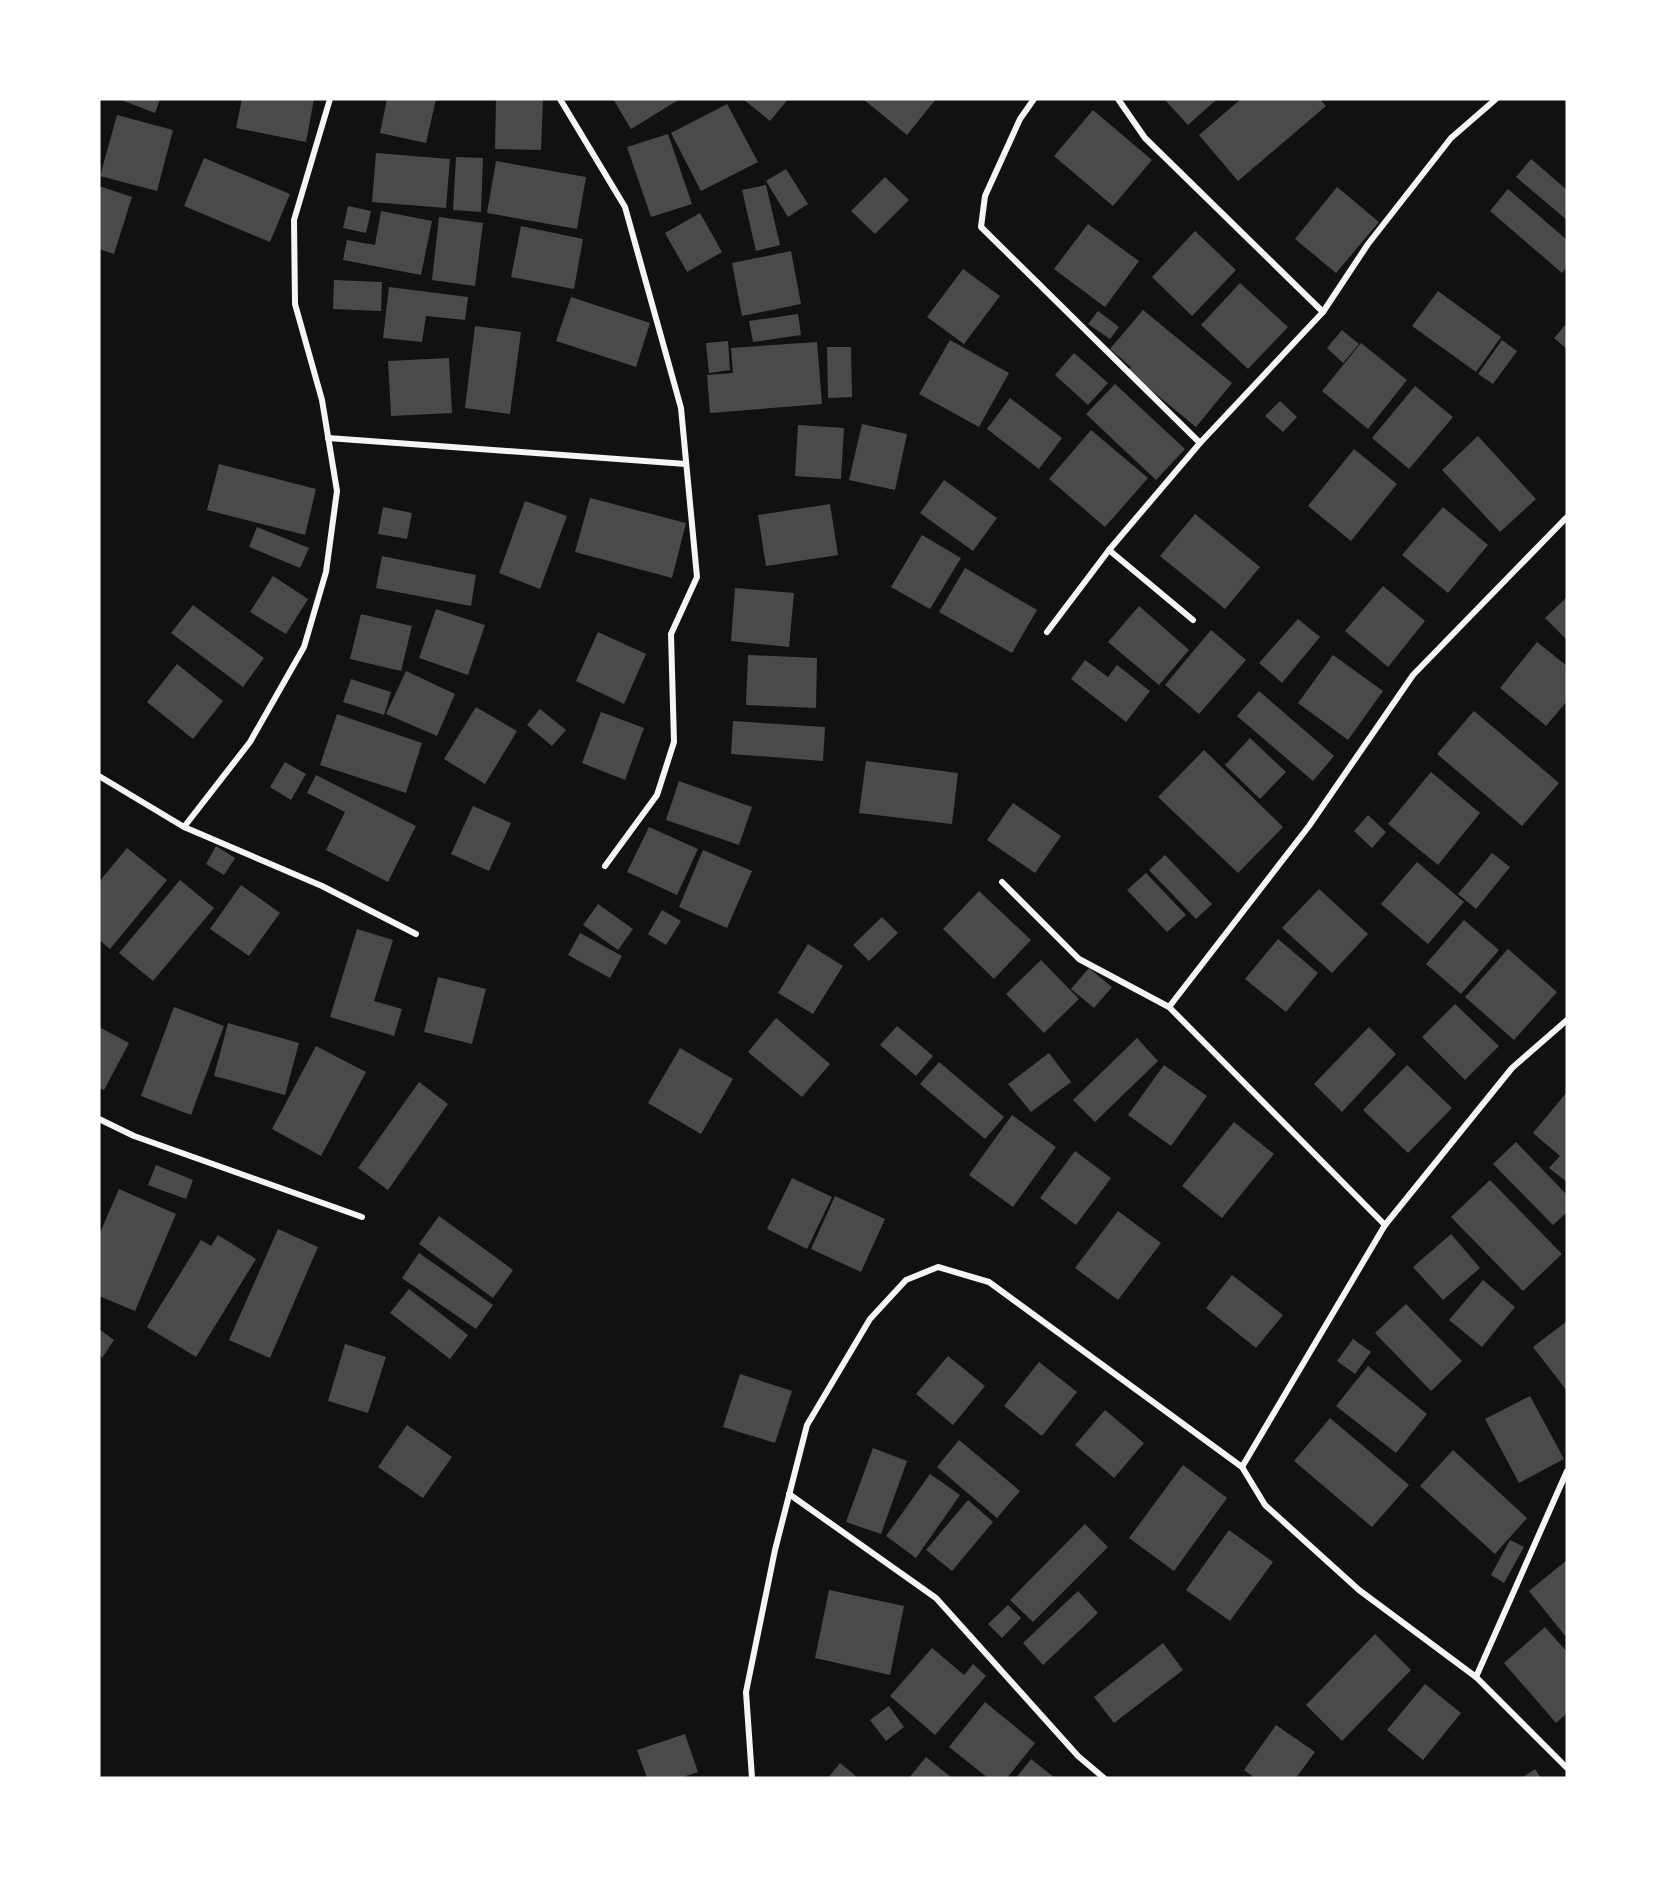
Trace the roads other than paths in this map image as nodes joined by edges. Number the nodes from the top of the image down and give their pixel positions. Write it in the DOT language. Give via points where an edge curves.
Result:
graph roads {
  1 [pos="330,99"];
  2 [pos="560,99"];
  3 [pos="1034,99"];
  4 [pos="1118,99"];
  5 [pos="1496,99"];
  6 [pos="1323,312"];
  7 [pos="328,438"];
  8 [pos="1200,443"];
  9 [pos="686,464"];
  10 [pos="1567,517"];
  11 [pos="1109,550"];
  12 [pos="1193,620"];
  13 [pos="1047,632"];
  14 [pos="99,776"];
  15 [pos="184,827"];
  16 [pos="605,866"];
  17 [pos="1002,882"];
  18 [pos="416,934"];
  19 [pos="1169,1007"];
  20 [pos="1567,1020"];
  21 [pos="99,1119"];
  22 [pos="362,1217"];
  23 [pos="1385,1225"];
  24 [pos="1242,1467"];
  25 [pos="1567,1471"];
  26 [pos="1560,1483"];
  27 [pos="1567,1488"];
  28 [pos="789,1494"];
  29 [pos="1476,1677"];
  30 [pos="1567,1768"];
  31 [pos="752,1778"];
  32 [pos="1104,1778"];
  1 -- 7 [label="street" via="294,220 295,304 322,400"];
  2 -- 9 [label="street" via="625,207 681,408"];
  3 -- 8 [label="street" via="1020,119 985,196 981,227"];
  4 -- 6 [label="street" via="1145,138"];
  5 -- 6 [label="street" via="1451,138 1368,244"];
  6 -- 8 [label="street"];
  7 -- 9 [label="street"];
  7 -- 15 [label="street" via="337,491 326,572 304,647 250,742"];
  8 -- 11 [label="street"];
  9 -- 16 [label="street" via="697,577 671,634 674,742 657,795"];
  10 -- 19 [label="street" via="1413,675 1309,826"];
  11 -- 12 [label="street"];
  11 -- 13 [label="street"];
  14 -- 15 [label="street"];
  15 -- 18 [label="street" via="322,886"];
  17 -- 19 [label="street" via="1079,959"];
  19 -- 23 [label="street"];
  20 -- 23 [label="street" via="1512,1068"];
  21 -- 22 [label="street" via="134,1136"];
  23 -- 24 [label="street"];
  24 -- 28 [label="street" via="989,1282 938,1267 906,1280 870,1319 807,1425"];
  24 -- 29 [label="street" via="1265,1505 1359,1590"];
  25 -- 26 [label="street"];
  26 -- 27 [label="street"];
  26 -- 29 [label="street"];
  28 -- 31 [label="street" via="746,1692"];
  28 -- 32 [label="street" via="936,1598 1078,1756"];
  29 -- 30 [label="street"];
}
